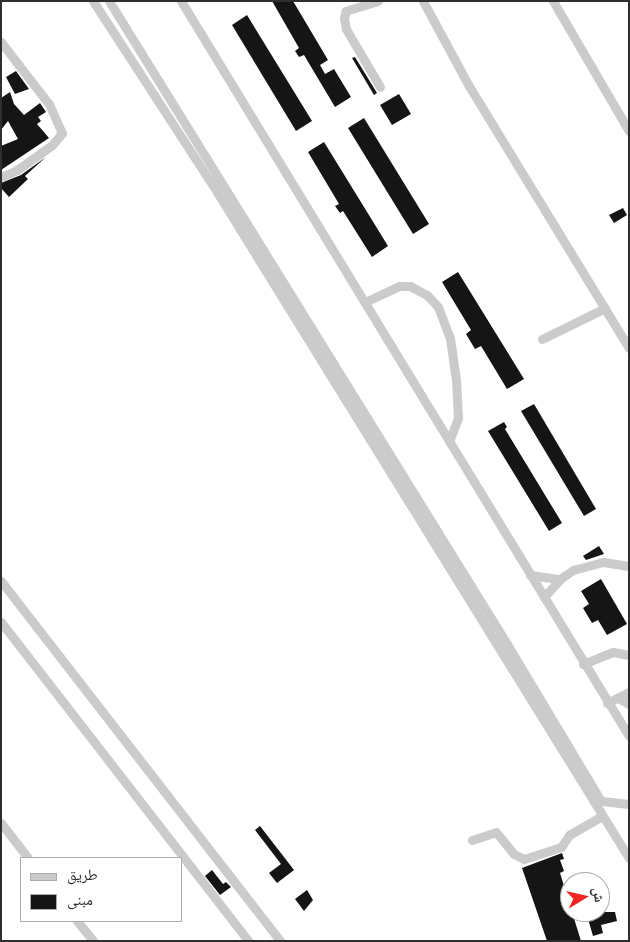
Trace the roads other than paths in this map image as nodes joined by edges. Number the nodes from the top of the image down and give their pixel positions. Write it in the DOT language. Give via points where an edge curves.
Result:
graph roads {
  1 [pos="93,1"];
  2 [pos="109,1"];
  3 [pos="180,1"];
  4 [pos="378,1"];
  5 [pos="423,1"];
  6 [pos="553,1"];
  7 [pos="1,42"];
  8 [pos="380,87"];
  9 [pos="629,131"];
  10 [pos="1,177"];
  11 [pos="366,302"];
  12 [pos="605,308"];
  13 [pos="542,339"];
  14 [pos="629,348"];
  15 [pos="449,442"];
  16 [pos="629,566"];
  17 [pos="530,575"];
  18 [pos="560,579"];
  19 [pos="1,580"];
  20 [pos="544,597"];
  21 [pos="1,622"];
  22 [pos="629,655"];
  23 [pos="583,664"];
  24 [pos="629,692"];
  25 [pos="618,698"];
  26 [pos="607,704"];
  27 [pos="629,704"];
  28 [pos="629,736"];
  29 [pos="629,804"];
  30 [pos="602,816"];
  31 [pos="1,823"];
  32 [pos="472,840"];
  33 [pos="27,857"];
  34 [pos="629,858"];
  35 [pos="78,922"];
  36 [pos="93,941"];
  37 [pos="248,941"];
  38 [pos="280,941"];
  1 -- 30 [label="street" via="212,184"];
  2 -- 29 [label="street" via="488,612 600,801"];
  3 -- 11 [label="street"];
  4 -- 8 [label="street" via="346,10 344,18 346,29"];
  5 -- 12 [label="street" via="469,86"];
  6 -- 9 [label="street"];
  7 -- 10 [label="street" via="49,104 62,133 45,150"];
  11 -- 15 [label="street"];
  11 -- 15 [label="street" via="400,286 410,286 428,295 438,307 450,338 456,380 457,429"];
  12 -- 13 [label="street"];
  12 -- 14 [label="street"];
  15 -- 17 [label="street"];
  16 -- 18 [label="street" via="603,562 574,570"];
  17 -- 18 [label="street"];
  17 -- 20 [label="street"];
  18 -- 20 [label="street"];
  19 -- 38 [label="street"];
  20 -- 23 [label="street"];
  21 -- 37 [label="street"];
  22 -- 23 [label="street" via="613,652"];
  23 -- 26 [label="street"];
  24 -- 25 [label="street"];
  25 -- 26 [label="street"];
  25 -- 27 [label="street"];
  26 -- 28 [label="street"];
  30 -- 32 [label="street" via="569,835 561,847 524,859 514,854 496,832"];
  30 -- 34 [label="street"];
  31 -- 33 [label="street"];
  35 -- 36 [label="street"];
}
